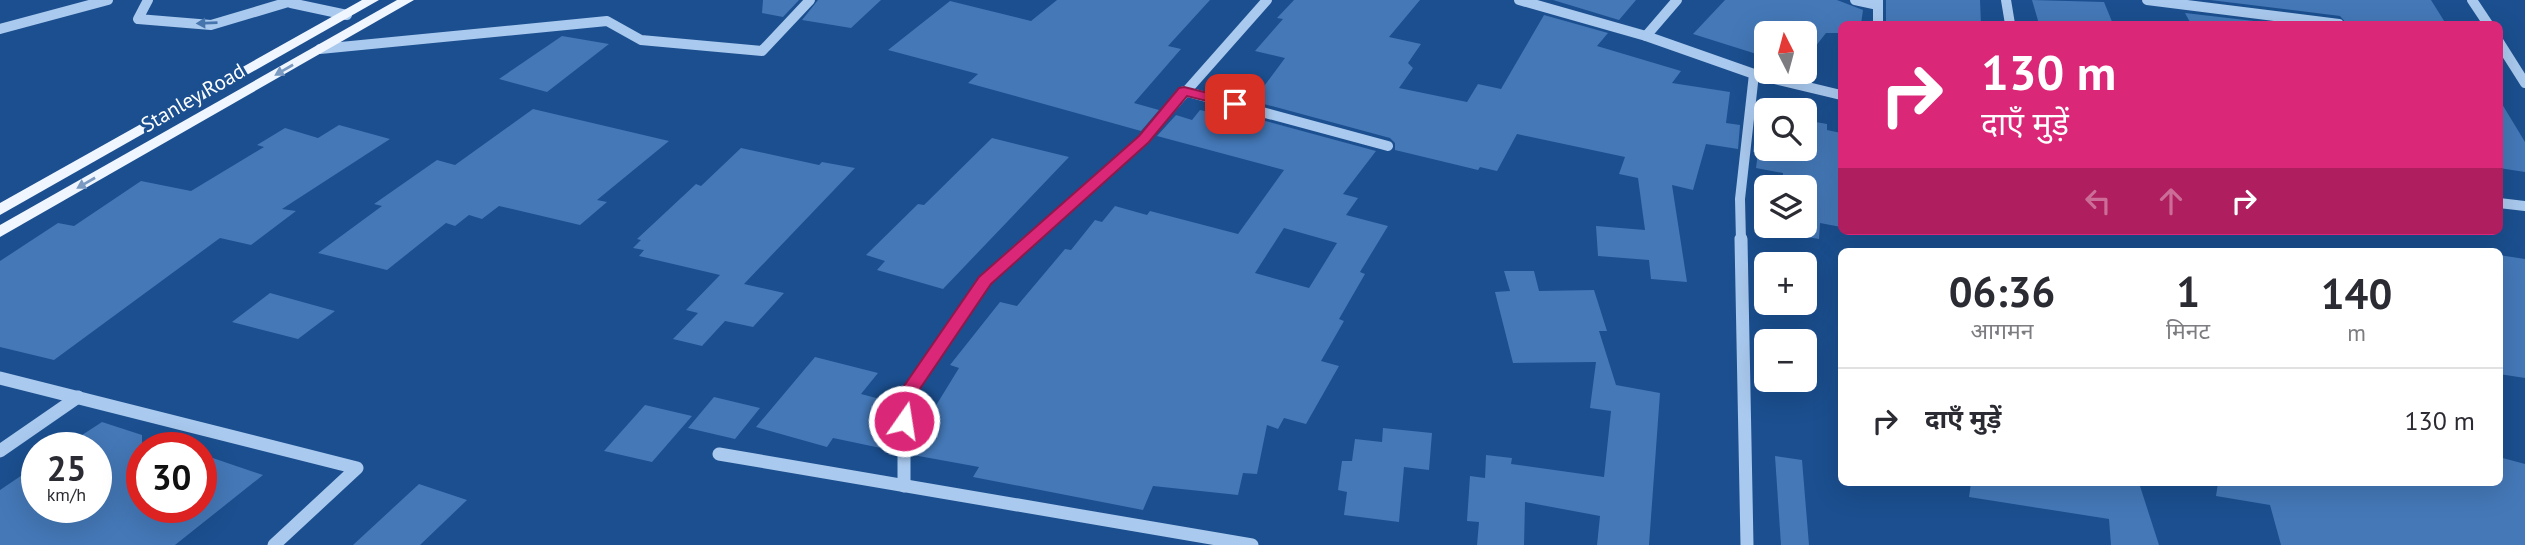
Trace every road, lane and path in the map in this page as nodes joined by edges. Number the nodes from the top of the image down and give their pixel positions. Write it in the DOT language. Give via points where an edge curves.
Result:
graph roads {
  1 [pos="108,0"];
  2 [pos="148,0"];
  3 [pos="372,0"];
  4 [pos="407,0"];
  5 [pos="810,0"];
  6 [pos="1267,0"];
  7 [pos="1676,0"];
  8 [pos="1854,0"];
  9 [pos="2007,0"];
  10 [pos="2147,0"];
  11 [pos="2472,0"];
  12 [pos="1525,1"];
  13 [pos="293,2"];
  14 [pos="1878,3"];
  15 [pos="346,15"];
  16 [pos="1878,21"];
  17 [pos="2010,21"];
  18 [pos="2315,21"];
  19 [pos="2486,21"];
  20 [pos="0,29"];
  21 [pos="1646,36"];
  22 [pos="2503,48"];
  23 [pos="320,49"];
  24 [pos="1754,74"];
  25 [pos="2525,83"];
  26 [pos="1795,84"];
  27 [pos="1184,91"];
  28 [pos="1838,94"];
  29 [pos="1388,146"];
  30 [pos="2503,203"];
  31 [pos="2525,206"];
  32 [pos="0,210"];
  33 [pos="0,232"];
  34 [pos="0,378"];
  35 [pos="78,397"];
  36 [pos="0,451"];
  37 [pos="719,454"];
  38 [pos="904,486"];
  39 [pos="274,545"];
  40 [pos="1252,545"];
  41 [pos="1747,545"];
  1 -- 20 [label="street"];
  13 -- 2 [label="street, one-way" via="211,25 138,19"];
  3 -- 15 [label="main road, Stanley Road"];
  4 -- 23 [label="main road, Stanley Road"];
  5 -- 23 [label="street" via="762,51 641,40 607,21"];
  6 -- 27 [label="street"];
  7 -- 21 [label="street"];
  8 -- 14 [label="street"];
  9 -- 17 [label="street"];
  10 -- 18 [label="street"];
  11 -- 19 [label="street"];
  12 -- 21 [label="street"];
  13 -- 15 [label="street"];
  14 -- 16 [label="street"];
  15 -- 32 [label="main road, Stanley Road"];
  21 -- 24 [label="street"];
  22 -- 25 [label="street"];
  23 -- 33 [label="main road, Stanley Road, one-way"];
  24 -- 41 [label="street" via="1740,199"];
  26 -- 28 [label="street"];
  27 -- 29 [label="street"];
  27 -- 38 [label="street" via="1144,139 985,280 904,399"];
  30 -- 31 [label="street"];
  34 -- 35 [label="street"];
  35 -- 36 [label="street"];
  35 -- 39 [label="street" via="358,468"];
  37 -- 38 [label="street"];
  38 -- 40 [label="street"];
}
